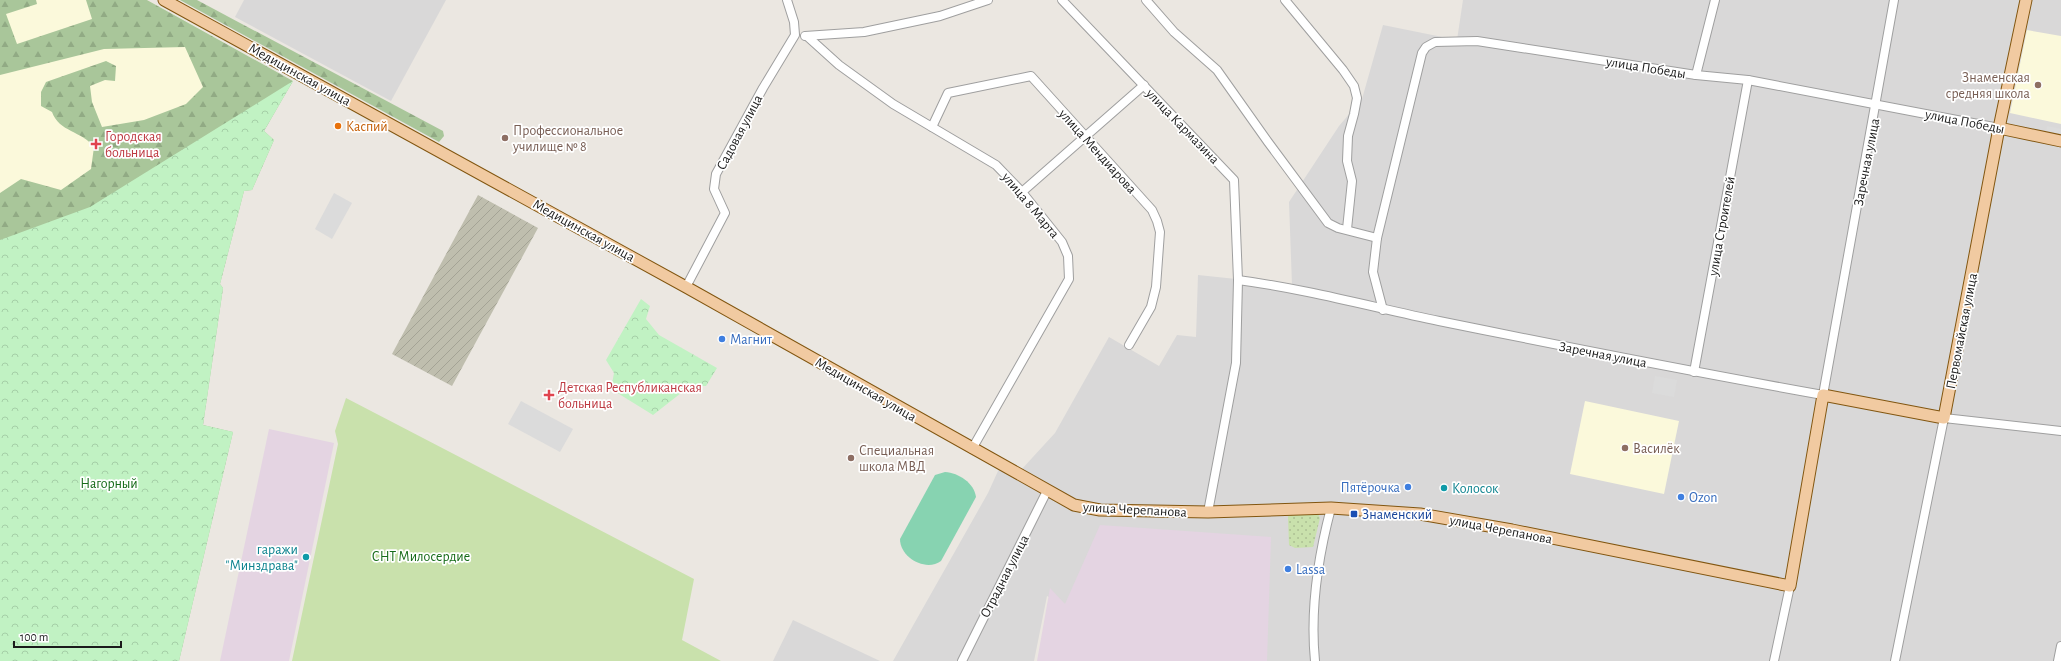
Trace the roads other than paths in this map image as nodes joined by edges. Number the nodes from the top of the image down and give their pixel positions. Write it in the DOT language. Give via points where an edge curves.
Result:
graph roads {
  1 [pos="164,0"];
  2 [pos="787,0"];
  3 [pos="988,0"];
  4 [pos="1062,0"];
  5 [pos="1146,0"];
  6 [pos="1285,0"];
  7 [pos="1715,0"];
  8 [pos="1894,0"];
  9 [pos="2026,0"];
  10 [pos="795,34"];
  11 [pos="808,37"];
  12 [pos="1696,75"];
  13 [pos="1748,80"];
  14 [pos="1144,85"];
  15 [pos="1877,104"];
  16 [pos="932,127"];
  17 [pos="1999,128"];
  18 [pos="1085,136"];
  19 [pos="2061,141"];
  20 [pos="1022,192"];
  21 [pos="1347,230"];
  22 [pos="1377,238"];
  23 [pos="1238,280"];
  24 [pos="686,287"];
  25 [pos="1383,310"];
  26 [pos="1129,344"];
  27 [pos="1694,372"];
  28 [pos="1823,395"];
  29 [pos="1944,418"];
  30 [pos="2061,431"];
  31 [pos="972,448"];
  32 [pos="1001,465"];
  33 [pos="1047,492"];
  34 [pos="1331,508"];
  35 [pos="1208,512"];
  36 [pos="1790,586"];
  37 [pos="2061,646"];
  38 [pos="962,661"];
  39 [pos="1315,661"];
  40 [pos="1774,661"];
  41 [pos="1895,661"];
  42 [pos="2058,661"];
  1 -- 24 [label="main road, Медицинская улица"];
  2 -- 10 [label="street"];
  3 -- 11 [label="street" via="940,16 864,32"];
  4 -- 14 [label="street, улица Кармазина"];
  5 -- 21 [label="street" via="1174,32 1217,70 1328,223"];
  6 -- 21 [label="street" via="1354,86 1356,98 1348,136 1347,161 1352,182"];
  7 -- 12 [label="street"];
  8 -- 15 [label="street, Заречная улица"];
  9 -- 17 [label="main road, Первомайская улица"];
  10 -- 11 [label="street"];
  10 -- 24 [label="street, Садовая улица" via="716,174 714,189 725,213"];
  11 -- 16 [label="street, улица 8 Марта" via="839,65 893,104"];
  12 -- 13 [label="street, улица Победы"];
  12 -- 22 [label="street, улица Победы" via="1477,40 1434,42 1422,53"];
  13 -- 15 [label="street, улица Победы"];
  13 -- 27 [label="street, улица Строителей"];
  14 -- 18 [label="street"];
  14 -- 23 [label="street, улица Кармазина" via="1234,180"];
  15 -- 17 [label="street, улица Победы"];
  15 -- 28 [label="street, Заречная улица"];
  16 -- 18 [label="street, улица Мендиарова" via="948,93 1030,76"];
  16 -- 20 [label="street, улица 8 Марта" via="996,165"];
  17 -- 19 [label="main road, улица Победы"];
  17 -- 29 [label="main road, Первомайская улица"];
  18 -- 20 [label="street"];
  18 -- 26 [label="street, улица Мендиарова" via="1152,210 1160,232 1156,287 1151,307"];
  20 -- 31 [label="street, улица 8 Марта" via="1062,242 1068,256 1069,279"];
  21 -- 22 [label="street"];
  22 -- 25 [label="street, улица Победы" via="1373,272"];
  23 -- 25 [label="street, Заречная улица" via="1285,286"];
  23 -- 35 [label="street, улица Черепанова" via="1236,363"];
  24 -- 31 [label="main road, Медицинская улица"];
  25 -- 27 [label="street, Заречная улица"];
  27 -- 28 [label="street, Заречная улица"];
  28 -- 29 [label="main road, Заречная улица"];
  28 -- 36 [label="main road, Заречная улица"];
  29 -- 30 [label="street, Заречная улица"];
  29 -- 41 [label="street, Первомайская улица"];
  31 -- 32 [label="main road, Медицинская улица"];
  32 -- 33 [label="main road, улица Черепанова"];
  33 -- 35 [label="main road, улица Черепанова" via="1069,504 1091,509"];
  33 -- 38 [label="street, Отрадная улица"];
  34 -- 35 [label="main road, улица Черепанова"];
  34 -- 36 [label="main road, улица Черепанова" via="1420,514"];
  34 -- 39 [label="street" via="1321,552 1314,609"];
  36 -- 40 [label="street, Заречная улица"];
  37 -- 42 [label="street"];
}
